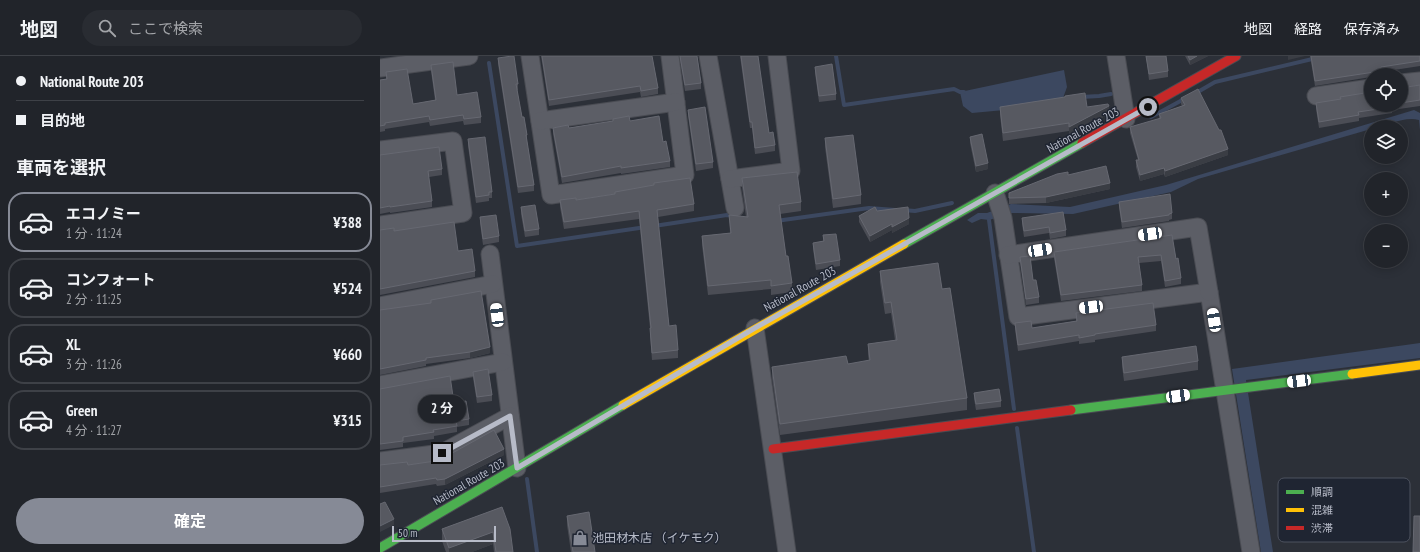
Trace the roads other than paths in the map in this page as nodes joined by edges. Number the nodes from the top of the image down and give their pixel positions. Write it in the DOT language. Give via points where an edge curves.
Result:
graph roads {
  1 [pos="469,56"];
  2 [pos="530,56"];
  3 [pos="670,56"];
  4 [pos="708,56"];
  5 [pos="777,56"];
  6 [pos="1116,56"];
  7 [pos="1236,56"];
  8 [pos="380,68"];
  9 [pos="1420,81"];
  10 [pos="1408,83"];
  11 [pos="1364,89"];
  12 [pos="1316,96"];
  13 [pos="676,102"];
  14 [pos="1126,119"];
  15 [pos="540,121"];
  16 [pos="380,150"];
  17 [pos="730,179"];
  18 [pos="999,205"];
  19 [pos="735,208"];
  20 [pos="380,226"];
  21 [pos="490,254"];
  22 [pos="1008,255"];
  23 [pos="493,284"];
  24 [pos="1209,292"];
  25 [pos="380,306"];
  26 [pos="755,328"];
  27 [pos="503,362"];
  28 [pos="1420,366"];
  29 [pos="380,385"];
  30 [pos="1225,390"];
  31 [pos="510,416"];
  32 [pos="773,449"];
  33 [pos="380,461"];
  34 [pos="517,468"];
  35 [pos="380,548"];
  36 [pos="787,552"];
  37 [pos="1251,552"];
  1 -- 8 [label="street"];
  2 -- 15 [label="street"];
  3 -- 13 [label="street"];
  4 -- 17 [label="street"];
  5 -- 17 [label="street" via="791,171"];
  6 -- 14 [label="street"];
  7 -- 14 [label="main road, National Route 203"];
  9 -- 10 [label="street"];
  11 -- 12 [label="street"];
  13 -- 15 [label="street"];
  13 -- 15 [label="street" via="685,175 551,195"];
  14 -- 18 [label="main road, National Route 203"];
  16 -- 20 [label="street" via="453,141 463,213"];
  17 -- 19 [label="street"];
  18 -- 22 [label="street"];
  18 -- 26 [label="main road, National Route 203"];
  21 -- 23 [label="street"];
  22 -- 24 [label="street" via="1018,317"];
  22 -- 24 [label="street" via="1198,227"];
  23 -- 25 [label="street"];
  23 -- 27 [label="street"];
  24 -- 30 [label="street"];
  26 -- 32 [label="street"];
  26 -- 34 [label="main road, National Route 203"];
  27 -- 29 [label="street"];
  27 -- 31 [label="street"];
  28 -- 30 [label="main road"];
  30 -- 32 [label="main road"];
  30 -- 37 [label="street"];
  31 -- 33 [label="street" via="442,453"];
  31 -- 34 [label="street"];
  32 -- 36 [label="street"];
  34 -- 35 [label="main road, National Route 203"];
}
